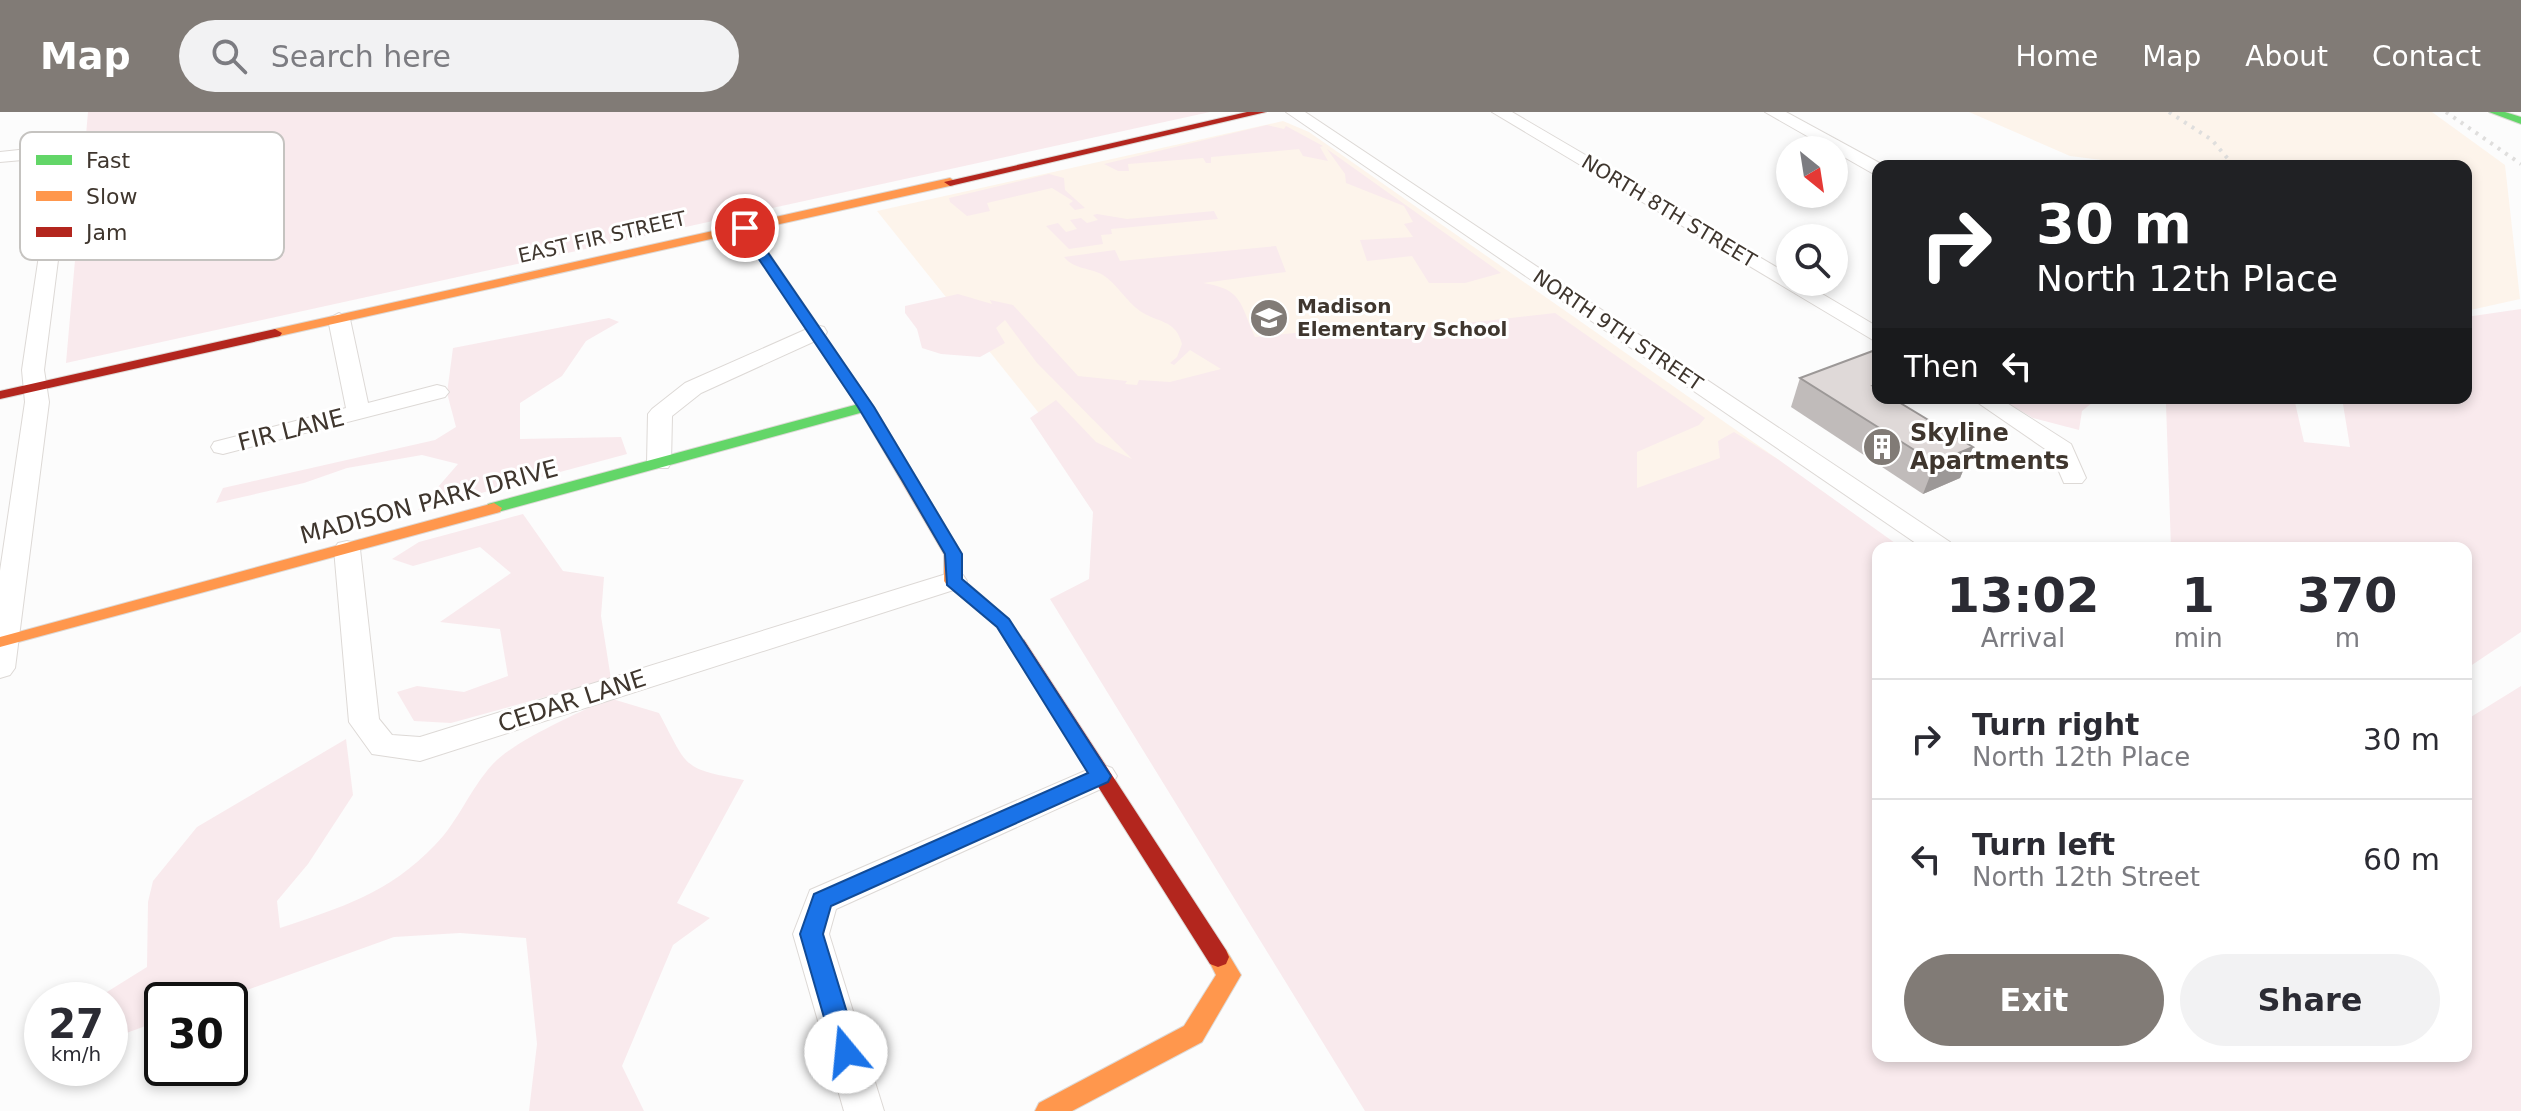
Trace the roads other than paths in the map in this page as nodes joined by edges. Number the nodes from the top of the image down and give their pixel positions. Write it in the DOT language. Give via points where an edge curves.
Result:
graph roads {
  1 [pos="1261,112"];
  2 [pos="1294,112"];
  3 [pos="1500,112"];
  4 [pos="1773,112"];
  5 [pos="2494,112"];
  6 [pos="2521,121"];
  7 [pos="20,155"];
  8 [pos="0,157"];
  9 [pos="1872,166"];
  10 [pos="745,228"];
  11 [pos="48,260"];
  12 [pos="339,319"];
  13 [pos="816,332"];
  14 [pos="1872,332"];
  15 [pos="35,388"];
  16 [pos="437,392"];
  17 [pos="0,395"];
  18 [pos="1992,404"];
  19 [pos="866,407"];
  20 [pos="358,412"];
  21 [pos="223,447"];
  22 [pos="659,463"];
  23 [pos="2073,478"];
  24 [pos="1932,542"];
  25 [pos="347,549"];
  26 [pos="953,581"];
  27 [pos="2,655"];
  28 [pos="1101,776"];
  29 [pos="864,1111"];
  30 [pos="1048,1111"];
  1 -- 10 [label="street, EAST FIR STREET"];
  2 -- 24 [label="street, NORTH 9TH STREET"];
  3 -- 14 [label="street, NORTH 8TH STREET"];
  4 -- 9 [label="street"];
  5 -- 6 [label="street"];
  7 -- 8 [label="street"];
  10 -- 12 [label="street, EAST FIR STREET"];
  10 -- 13 [label="street"];
  11 -- 15 [label="street"];
  12 -- 15 [label="street, EAST FIR STREET"];
  12 -- 20 [label="street, FIR LANE"];
  13 -- 19 [label="street"];
  13 -- 22 [label="street" via="693,388 660,414"];
  15 -- 17 [label="street, EAST FIR STREET"];
  15 -- 27 [label="street"];
  16 -- 20 [label="street, FIR LANE"];
  18 -- 23 [label="street" via="2062,449"];
  19 -- 22 [label="street, MADISON PARK DRIVE"];
  19 -- 26 [label="street" via="953,554"];
  20 -- 21 [label="street, FIR LANE"];
  22 -- 25 [label="street, MADISON PARK DRIVE"];
  25 -- 26 [label="street, CEDAR LANE" via="364,722 383,746 420,749"];
  25 -- 27 [label="street, MADISON PARK DRIVE"];
  26 -- 28 [label="street" via="1003,623"];
  28 -- 29 [label="street" via="822,900 811,934"];
  28 -- 30 [label="street" via="1229,975 1193,1034"];
}
